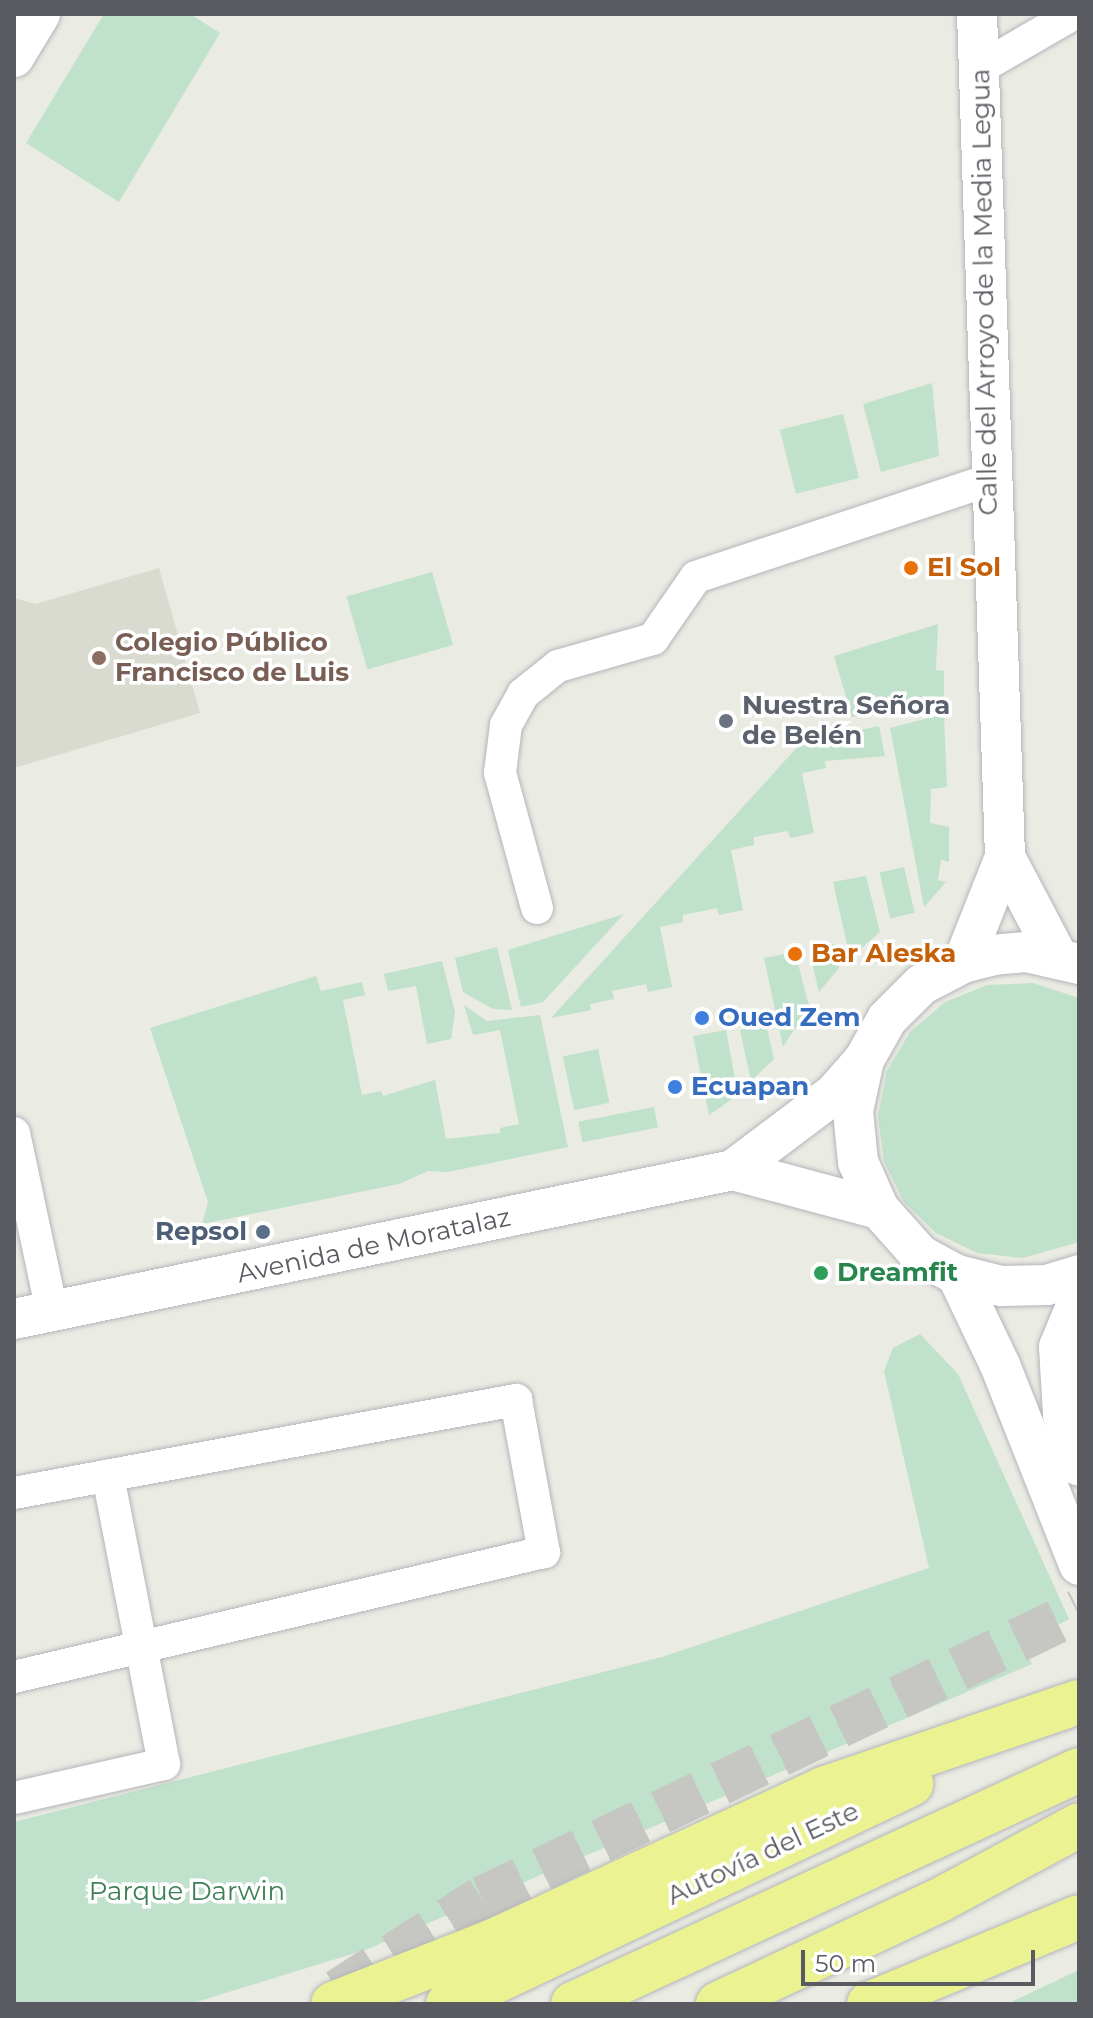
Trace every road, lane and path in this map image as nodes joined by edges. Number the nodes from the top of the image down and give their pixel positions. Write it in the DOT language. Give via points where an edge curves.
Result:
graph roads {
  1 [pos="40,14"];
  2 [pos="977,14"];
  3 [pos="1073,14"];
  4 [pos="14,57"];
  5 [pos="980,68"];
  6 [pos="989,480"];
  7 [pos="1005,857"];
  8 [pos="537,908"];
  9 [pos="1068,960"];
  10 [pos="963,963"];
  11 [pos="864,1060"];
  12 [pos="14,1133"];
  13 [pos="733,1170"];
  14 [pos="879,1209"];
  15 [pos="957,1275"];
  16 [pos="1079,1275"];
  17 [pos="1079,1299"];
  18 [pos="33,1316"];
  19 [pos="1079,1466"];
  20 [pos="108,1475"];
  21 [pos="14,1493"];
  22 [pos="1079,1565"];
  23 [pos="142,1647"];
  24 [pos="14,1677"];
  25 [pos="1079,1703"];
  26 [pos="1079,1770"];
  27 [pos="14,1798"];
  28 [pos="1079,1825"];
  29 [pos="1079,1918"];
  30 [pos="333,2004"];
  31 [pos="448,2004"];
  32 [pos="573,2004"];
  33 [pos="718,2004"];
  34 [pos="869,2004"];
  35 [pos="899,2004"];
  1 -- 4 [label="street"];
  2 -- 5 [label="street, Calle del Arroyo de la Media Legua"];
  3 -- 5 [label="street"];
  5 -- 6 [label="street, Calle del Arroyo de la Media Legua"];
  6 -- 7 [label="street, Calle del Arroyo de la Media Legua"];
  6 -- 8 [label="street" via="696,577 653,639 558,666 523,694 506,725 500,773"];
  7 -- 9 [label="street, Calle del Arroyo de la Media Legua"];
  7 -- 10 [label="street, Calle del Arroyo de la Media Legua"];
  9 -- 10 [label="street" via="1026,952"];
  10 -- 11 [label="street" via="921,985 887,1019"];
  11 -- 13 [label="street, Avenida de Moratalaz" via="834,1094"];
  11 -- 14 [label="street" via="853,1111 855,1137 858,1162"];
  12 -- 18 [label="street"];
  13 -- 14 [label="street, Avenida de Moratalaz"];
  13 -- 18 [label="street, Avenida de Moratalaz"];
  14 -- 15 [label="street" via="920,1255"];
  15 -- 16 [label="street" via="1001,1286 1047,1285"];
  15 -- 22 [label="street" via="1000,1365"];
  17 -- 19 [label="street" via="1059,1347 1063,1415"];
  20 -- 21 [label="street"];
  20 -- 23 [label="street"];
  20 -- 23 [label="street" via="516,1400 544,1552"];
  23 -- 24 [label="street"];
  23 -- 27 [label="street" via="164,1764"];
  25 -- 30 [label="highway" via="823,1789 493,1941"];
  25 -- 31 [label="highway, Autovía del Este"];
  26 -- 32 [label="highway"];
  28 -- 33 [label="highway" via="940,1900"];
  29 -- 34 [label="highway"];
  29 -- 35 [label="highway"];
}
